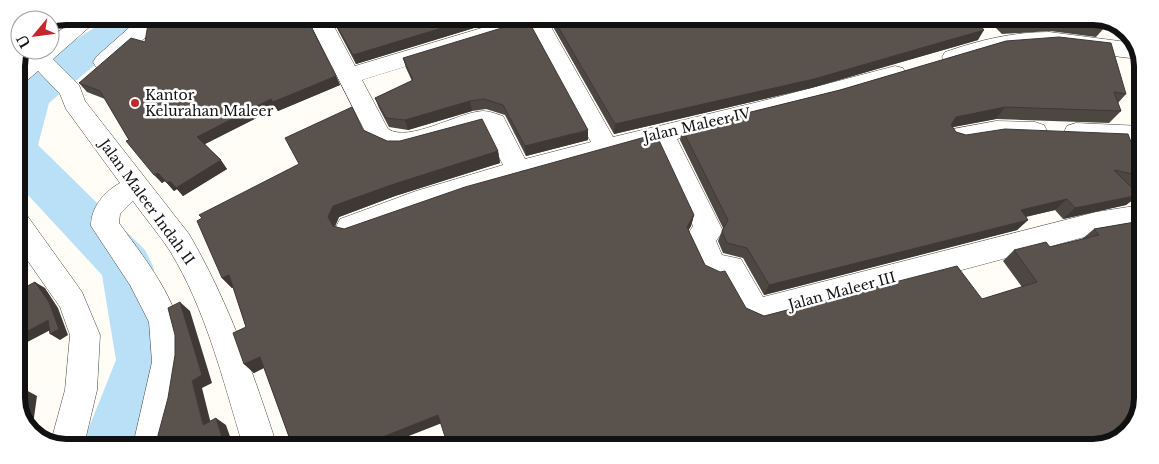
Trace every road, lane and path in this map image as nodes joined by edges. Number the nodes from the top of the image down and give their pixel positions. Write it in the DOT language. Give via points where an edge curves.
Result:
graph roads {
  1 [pos="87,25"];
  2 [pos="149,25"];
  3 [pos="322,25"];
  4 [pos="512,25"];
  5 [pos="539,25"];
  6 [pos="980,25"];
  7 [pos="996,44"];
  8 [pos="1131,50"];
  9 [pos="61,68"];
  10 [pos="25,74"];
  11 [pos="347,76"];
  12 [pos="662,133"];
  13 [pos="1134,135"];
  14 [pos="957,136"];
  15 [pos="606,146"];
  16 [pos="519,170"];
  17 [pos="138,186"];
  18 [pos="1134,217"];
  19 [pos="350,227"];
  20 [pos="25,235"];
  21 [pos="69,439"];
  22 [pos="151,439"];
  23 [pos="258,439"];
  1 -- 9 [label="street"];
  2 -- 9 [label="street"];
  3 -- 11 [label="street"];
  4 -- 11 [label="street"];
  5 -- 15 [label="street"];
  6 -- 7 [label="street"];
  7 -- 8 [label="street, Jalan Maleer IV" via="1057,40"];
  7 -- 12 [label="street, Jalan Maleer IV" via="813,97"];
  9 -- 10 [label="street"];
  9 -- 17 [label="street, Jalan Maleer Indah II" via="74,103"];
  11 -- 16 [label="street" via="379,135 393,142 410,141 491,120"];
  12 -- 15 [label="street, Jalan Maleer IV"];
  12 -- 18 [label="street, Jalan Maleer III" via="709,230 700,237 713,265 731,268 754,308 760,311 1096,224"];
  13 -- 14 [label="street" via="996,130"];
  15 -- 16 [label="street, Jalan Maleer IV"];
  16 -- 19 [label="street, Jalan Maleer IV" via="413,203"];
  17 -- 22 [label="street" via="116,200 104,219 164,321 168,362"];
  17 -- 23 [label="street, Jalan Maleer Indah II" via="179,242 202,283 228,348"];
  20 -- 21 [label="street" via="72,301 85,335 81,390"];
}
